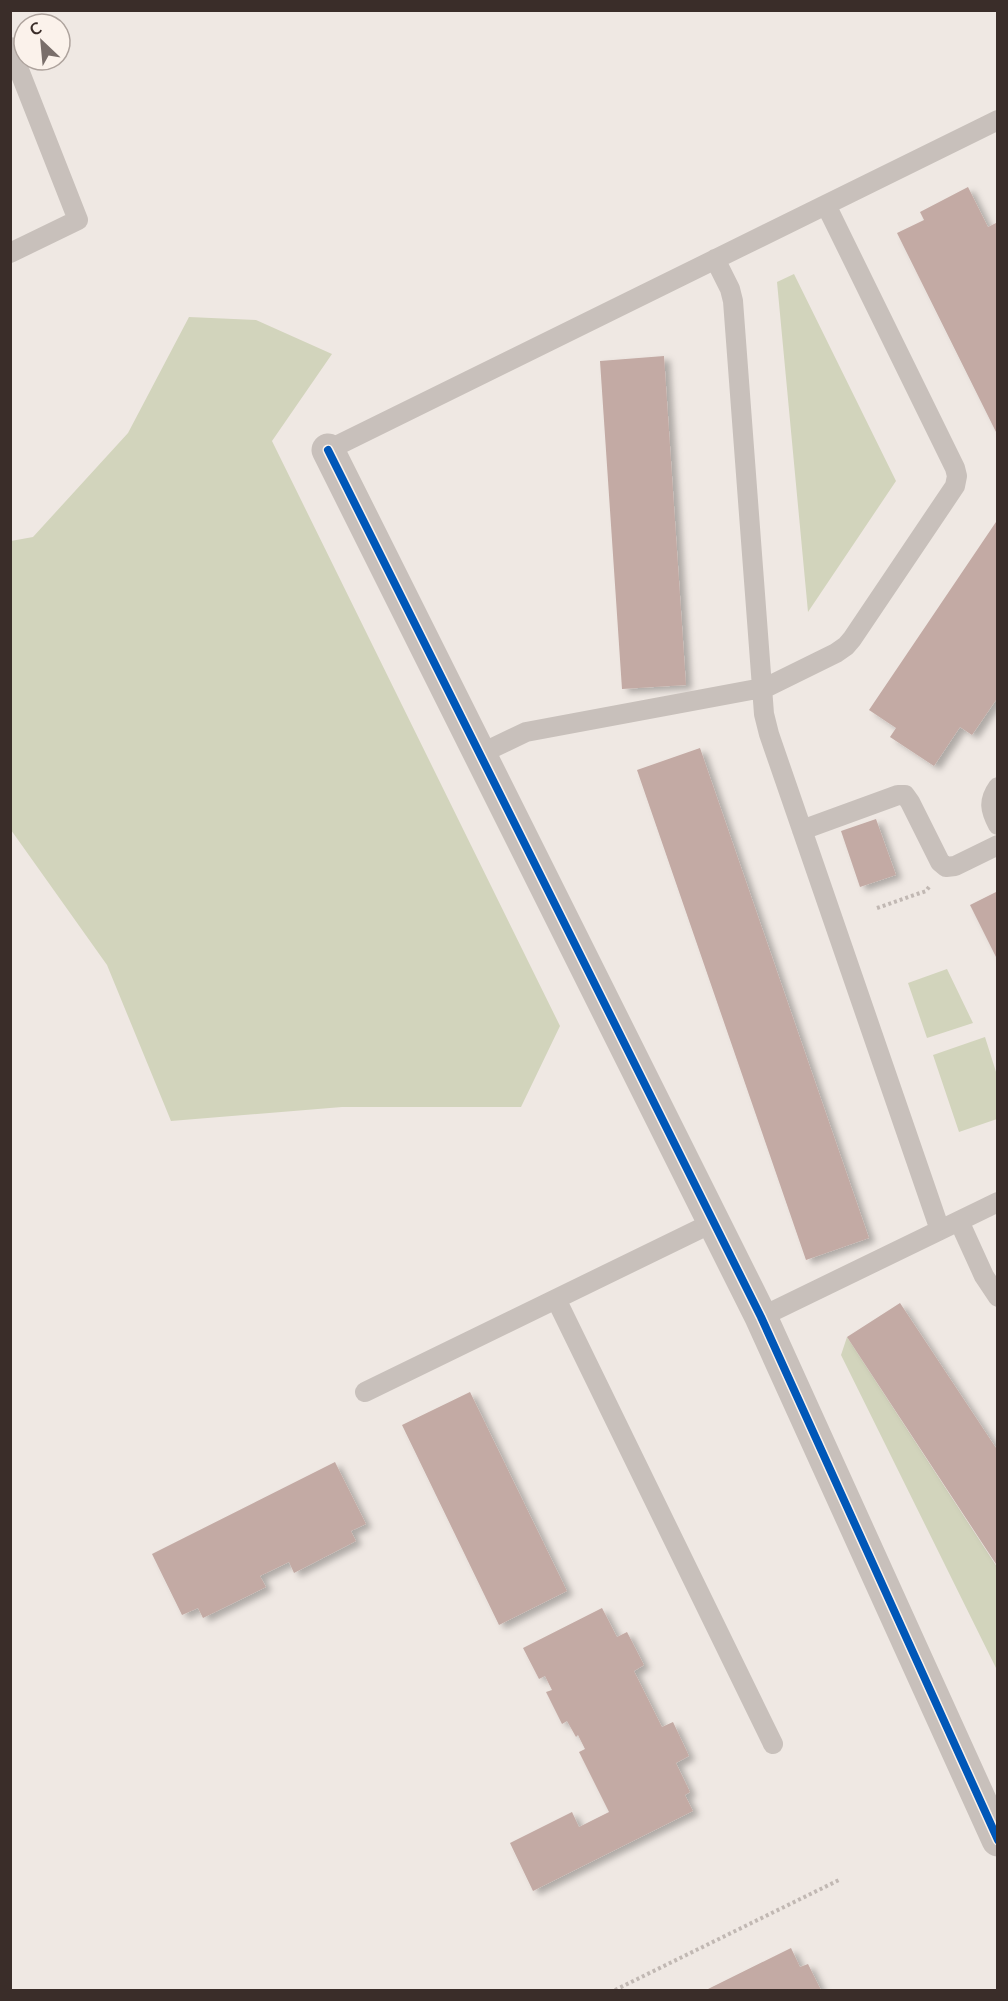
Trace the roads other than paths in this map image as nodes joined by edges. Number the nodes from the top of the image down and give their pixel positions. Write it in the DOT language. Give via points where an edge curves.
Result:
graph roads {
  1 [pos="10,47"];
  2 [pos="998,120"];
  3 [pos="826,205"];
  4 [pos="10,253"];
  5 [pos="715,259"];
  6 [pos="328,450"];
  7 [pos="761,688"];
  8 [pos="480,754"];
  9 [pos="998,787"];
  10 [pos="998,825"];
  11 [pos="802,830"];
  12 [pos="998,845"];
  13 [pos="998,1202"];
  14 [pos="959,1221"];
  15 [pos="714,1222"];
  16 [pos="940,1230"];
  17 [pos="998,1297"];
  18 [pos="556,1299"];
  19 [pos="761,1317"];
  20 [pos="365,1392"];
  21 [pos="773,1744"];
  22 [pos="998,1840"];
  1 -- 4 [label="lane" via="78,220"];
  2 -- 3 [label="lane"];
  3 -- 5 [label="lane"];
  3 -- 7 [label="lane" via="957,476 955,486 846,646"];
  5 -- 6 [label="lane"];
  5 -- 7 [label="lane" via="733,301"];
  6 -- 8 [label="street"];
  7 -- 8 [label="lane" via="526,732"];
  7 -- 11 [label="lane" via="769,734"];
  8 -- 15 [label="street"];
  9 -- 10 [label="lane" via="990,804"];
  11 -- 12 [label="lane" via="905,795 946,867"];
  11 -- 16 [label="lane"];
  13 -- 14 [label="lane"];
  14 -- 16 [label="lane"];
  14 -- 17 [label="lane"];
  15 -- 18 [label="lane"];
  15 -- 19 [label="street"];
  16 -- 19 [label="lane"];
  18 -- 20 [label="lane"];
  18 -- 21 [label="lane"];
  19 -- 22 [label="street"];
}
